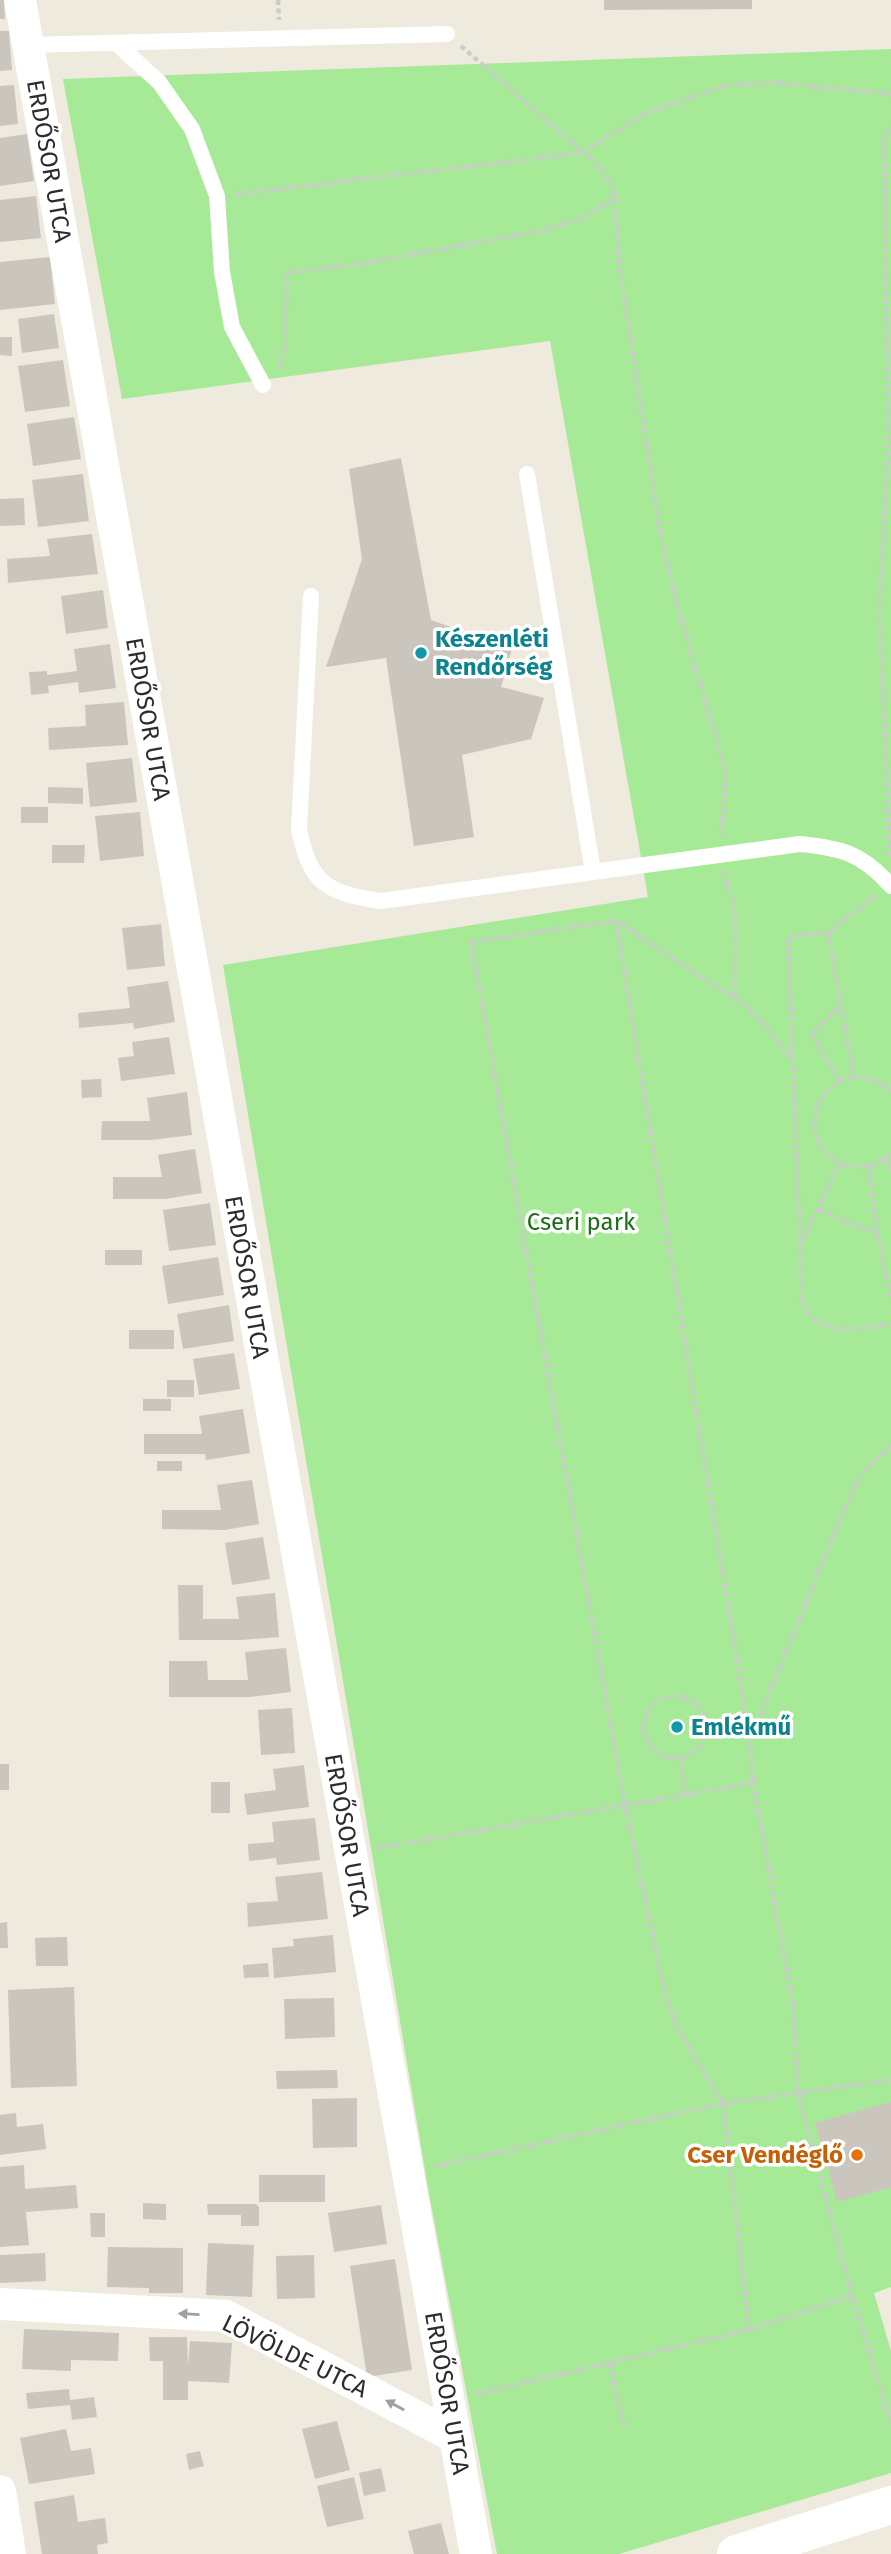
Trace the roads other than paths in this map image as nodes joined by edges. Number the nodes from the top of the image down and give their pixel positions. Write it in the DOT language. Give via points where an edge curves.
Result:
graph roads {
  1 [pos="20,0"];
  2 [pos="447,34"];
  3 [pos="116,43"];
  4 [pos="28,45"];
  5 [pos="263,384"];
  6 [pos="527,474"];
  7 [pos="311,596"];
  8 [pos="593,872"];
  9 [pos="891,885"];
  10 [pos="0,2304"];
  11 [pos="455,2437"];
  12 [pos="0,2491"];
  13 [pos="891,2505"];
  14 [pos="10,2554"];
  15 [pos="476,2554"];
  16 [pos="736,2554"];
  1 -- 4 [label="street, ERDŐSOR UTCA"];
  2 -- 3 [label="lane"];
  3 -- 4 [label="lane"];
  3 -- 5 [label="lane" via="159,82 192,129 217,196 222,272 232,327"];
  4 -- 11 [label="street, ERDŐSOR UTCA"];
  6 -- 8 [label="lane"];
  7 -- 8 [label="lane" via="299,829 305,858 321,881 348,896 381,901"];
  8 -- 9 [label="lane" via="800,844 834,847 864,860"];
  11 -- 10 [label="street, LÖVÖLDE UTCA, one-way" via="226,2316"];
  11 -- 15 [label="street, ERDŐSOR UTCA"];
  12 -- 14 [label="street"];
  13 -- 16 [label="street"];
}
